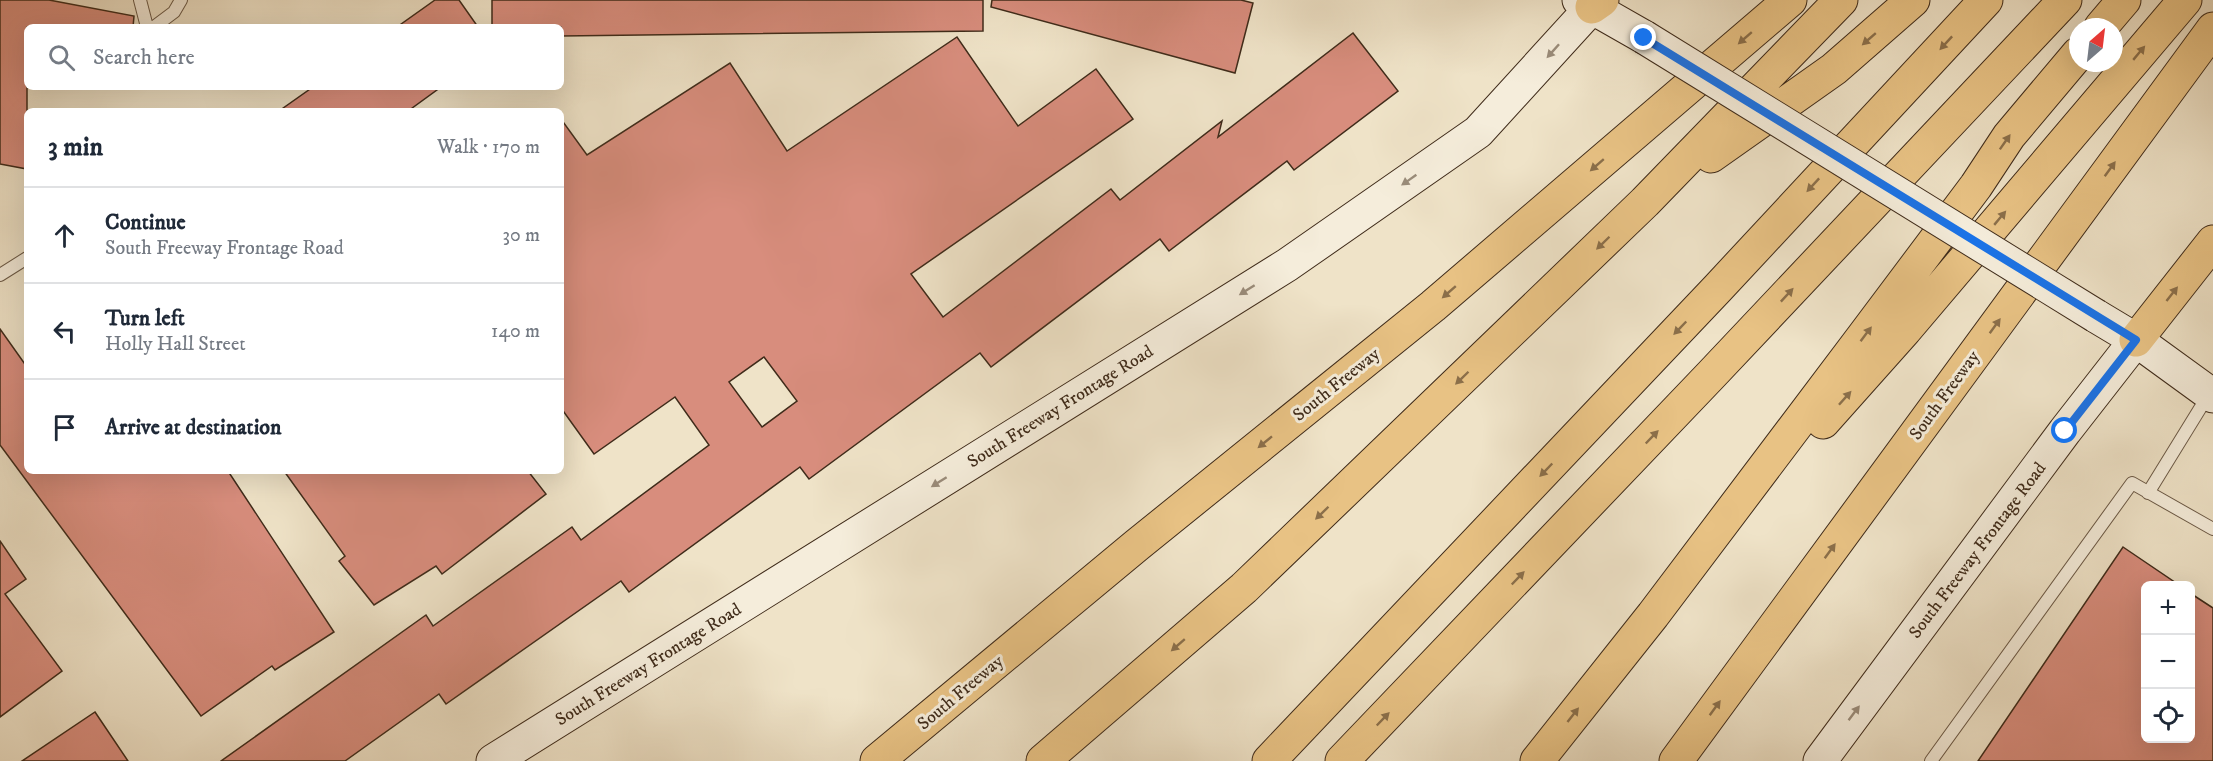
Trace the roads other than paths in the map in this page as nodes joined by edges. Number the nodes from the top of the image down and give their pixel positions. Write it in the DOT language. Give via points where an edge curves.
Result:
graph roads {
  1 [pos="140,0"];
  2 [pos="181,0"];
  3 [pos="1790,0"];
  4 [pos="1841,0"];
  5 [pos="1913,0"];
  6 [pos="1986,0"];
  7 [pos="2065,0"];
  8 [pos="2124,0"];
  9 [pos="2185,0"];
  10 [pos="1591,2"];
  11 [pos="2109,18"];
  12 [pos="146,24"];
  13 [pos="158,24"];
  14 [pos="2213,28"];
  15 [pos="2069,65"];
  16 [pos="1645,202"];
  17 [pos="2213,243"];
  18 [pos="24,260"];
  19 [pos="0,275"];
  20 [pos="2136,340"];
  21 [pos="2211,394"];
  22 [pos="2148,492"];
  23 [pos="2213,529"];
  24 [pos="1653,615"];
  25 [pos="493,761"];
  26 [pos="877,761"];
  27 [pos="1043,761"];
  28 [pos="1269,761"];
  29 [pos="1342,761"];
  30 [pos="1537,761"];
  31 [pos="1676,761"];
  32 [pos="1820,761"];
  33 [pos="1931,761"];
  1 -- 12 [label="lane"];
  2 -- 13 [label="lane" via="174,12"];
  3 -- 26 [label="highway, South Freeway, one-way" via="1433,306"];
  4 -- 16 [label="highway"];
  5 -- 16 [label="highway, one-way" via="1834,69"];
  6 -- 28 [label="highway, one-way"];
  29 -- 7 [label="highway, one-way"];
  8 -- 11 [label="highway"];
  24 -- 9 [label="highway, one-way" via="1905,330"];
  10 -- 20 [label="main road, bridge"];
  10 -- 25 [label="main road, South Freeway Frontage Road, one-way" via="1478,132 1287,265"];
  31 -- 14 [label="highway, South Freeway, one-way"];
  24 -- 15 [label="highway, one-way" via="1976,186 2009,136"];
  16 -- 27 [label="highway, one-way" via="1244,588"];
  20 -- 17 [label="highway, one-way"];
  18 -- 19 [label="lane"];
  20 -- 21 [label="main road"];
  32 -- 20 [label="main road, South Freeway Frontage Road, one-way"];
  21 -- 22 [label="lane"];
  22 -- 23 [label="lane"];
  22 -- 33 [label="lane" via="2132,483"];
  30 -- 24 [label="highway, one-way"];
}
